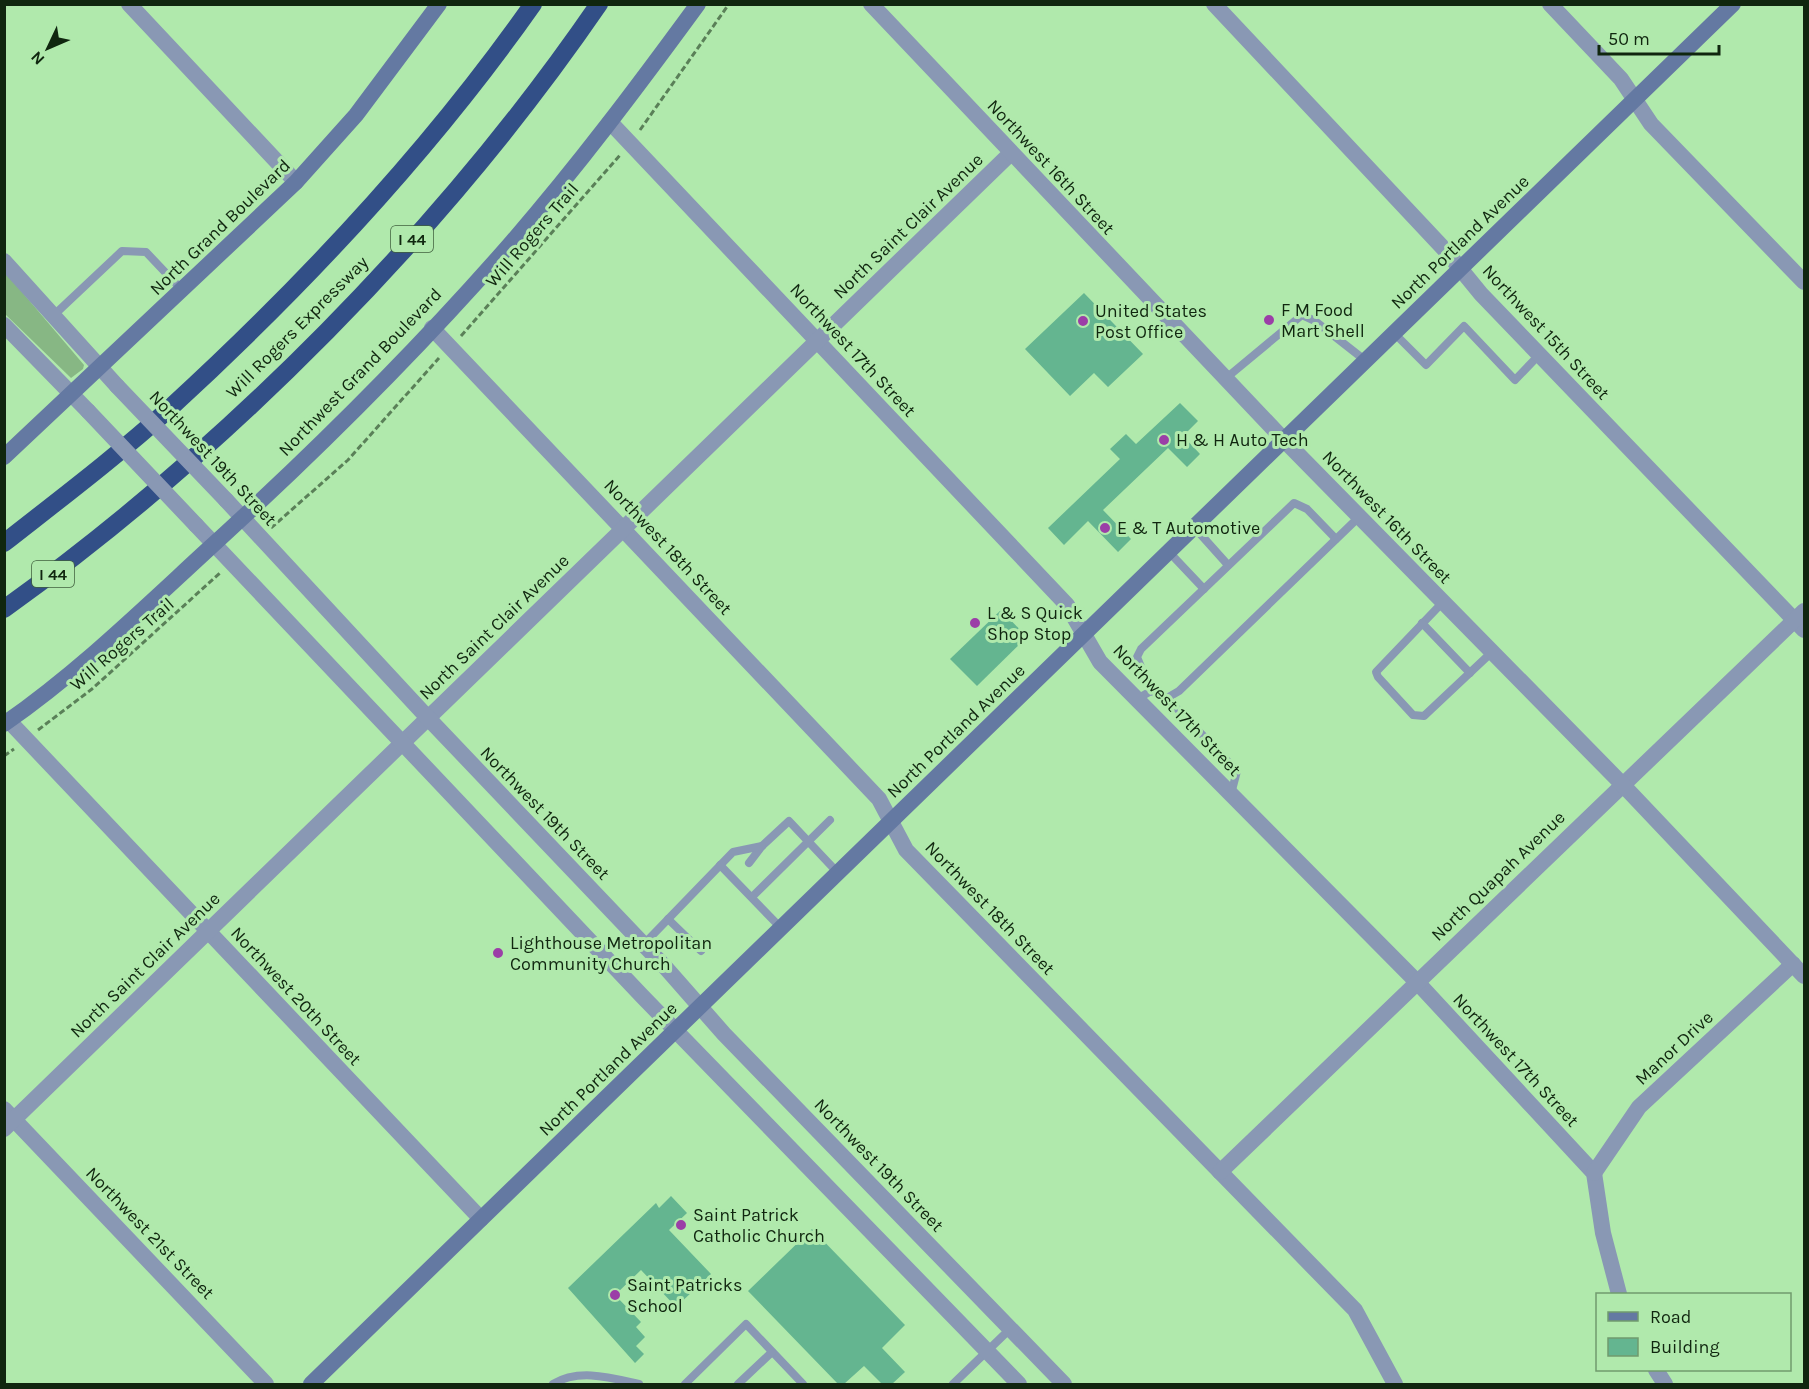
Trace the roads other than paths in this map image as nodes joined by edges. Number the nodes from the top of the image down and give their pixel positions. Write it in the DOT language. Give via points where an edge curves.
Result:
graph roads {
  1 [pos="129,4"];
  2 [pos="439,4"];
  3 [pos="533,4"];
  4 [pos="599,4"];
  5 [pos="698,4"];
  6 [pos="871,4"];
  7 [pos="1214,4"];
  8 [pos="1550,4"];
  9 [pos="1733,4"];
  10 [pos="1635,99"];
  11 [pos="610,122"];
  12 [pos="1011,153"];
  13 [pos="296,182"];
  14 [pos="4,261"];
  15 [pos="1461,269"];
  16 [pos="1804,282"];
  17 [pos="182,291"];
  18 [pos="54,315"];
  19 [pos="4,325"];
  20 [pos="432,328"];
  21 [pos="1394,333"];
  22 [pos="817,341"];
  23 [pos="1539,355"];
  24 [pos="1366,361"];
  25 [pos="101,368"];
  26 [pos="1226,379"];
  27 [pos="73,395"];
  28 [pos="1284,440"];
  29 [pos="4,457"];
  30 [pos="1359,517"];
  31 [pos="243,518"];
  32 [pos="1194,527"];
  33 [pos="623,529"];
  34 [pos="1336,539"];
  35 [pos="4,543"];
  36 [pos="214,544"];
  37 [pos="1169,552"];
  38 [pos="1228,565"];
  39 [pos="1204,589"];
  40 [pos="1443,602"];
  41 [pos="4,609"];
  42 [pos="1801,620"];
  43 [pos="1422,623"];
  44 [pos="1084,634"];
  45 [pos="1492,652"];
  46 [pos="1470,673"];
  47 [pos="1144,695"];
  48 [pos="1167,698"];
  49 [pos="428,718"];
  50 [pos="7,722"];
  51 [pos="402,742"];
  52 [pos="1622,784"];
  53 [pos="1231,794"];
  54 [pos="831,820"];
  55 [pos="891,821"];
  56 [pos="809,840"];
  57 [pos="762,846"];
  58 [pos="742,856"];
  59 [pos="749,863"];
  60 [pos="734,864"];
  61 [pos="720,865"];
  62 [pos="727,872"];
  63 [pos="741,872"];
  64 [pos="838,873"];
  65 [pos="734,879"];
  66 [pos="752,897"];
  67 [pos="668,919"];
  68 [pos="781,928"];
  69 [pos="208,932"];
  70 [pos="643,945"];
  71 [pos="700,951"];
  72 [pos="1799,970"];
  73 [pos="1417,982"];
  74 [pos="700,1006"];
  75 [pos="676,1030"];
  76 [pos="8,1119"];
  77 [pos="1220,1172"];
  78 [pos="1594,1173"];
  79 [pos="481,1219"];
  80 [pos="1619,1293"];
  81 [pos="1010,1329"];
  82 [pos="987,1351"];
  83 [pos="772,1352"];
  84 [pos="1657,1371"];
  85 [pos="798,1383"];
  86 [pos="266,1384"];
  87 [pos="311,1384"];
  88 [pos="553,1384"];
  89 [pos="639,1384"];
  90 [pos="685,1384"];
  91 [pos="738,1384"];
  92 [pos="953,1384"];
  93 [pos="1019,1384"];
  94 [pos="1064,1384"];
  95 [pos="1395,1384"];
  96 [pos="1665,1384"];
  1 -- 13 [label="street"];
  2 -- 13 [label="main road, North Grand Boulevard" via="356,115"];
  3 -- 35 [label="highway, Will Rogers Expressway" via="421,148 300,284 169,409"];
  4 -- 41 [label="highway, Will Rogers Expressway / I 44" via="517,116 336,321 145,500"];
  5 -- 11 [label="main road, Northwest Grand Boulevard"];
  6 -- 12 [label="street, Northwest 16th Street"];
  7 -- 15 [label="street, Northwest 15th Street"];
  8 -- 10 [label="street"];
  9 -- 10 [label="main road, North Portland Avenue"];
  10 -- 15 [label="main road, North Portland Avenue"];
  10 -- 16 [label="street" via="1651,124"];
  11 -- 20 [label="main road, Northwest Grand Boulevard" via="511,243"];
  11 -- 22 [label="street, Northwest 17th Street"];
  12 -- 22 [label="street, North Saint Clair Avenue"];
  12 -- 26 [label="street, Northwest 16th Street"];
  13 -- 17 [label="main road, North Grand Boulevard"];
  14 -- 18 [label="street, Northwest 19th Street"];
  15 -- 21 [label="main road, North Portland Avenue"];
  15 -- 23 [label="street, Northwest 15th Street"];
  17 -- 18 [label="lane" via="146,252 122,251"];
  17 -- 25 [label="main road, North Grand Boulevard"];
  18 -- 25 [label="street, Northwest 19th Street"];
  19 -- 27 [label="street"];
  20 -- 31 [label="main road, Northwest Grand Boulevard"];
  20 -- 33 [label="street, Northwest 18th Street"];
  21 -- 23 [label="lane" via="1426,365 1464,326 1515,380"];
  21 -- 24 [label="main road, North Portland Avenue"];
  22 -- 33 [label="street, North Saint Clair Avenue"];
  22 -- 44 [label="street, Northwest 17th Street" via="1067,605"];
  23 -- 42 [label="street, Northwest 15th Street"];
  24 -- 26 [label="lane" via="1302,315"];
  24 -- 28 [label="main road, North Portland Avenue"];
  25 -- 27 [label="main road, North Grand Boulevard"];
  25 -- 31 [label="street, Northwest 19th Street, bridge"];
  26 -- 28 [label="street, Northwest 16th Street"];
  27 -- 29 [label="main road, North Grand Boulevard"];
  27 -- 36 [label="street, bridge"];
  28 -- 30 [label="street, Northwest 16th Street"];
  28 -- 32 [label="main road, North Portland Avenue"];
  30 -- 34 [label="lane"];
  30 -- 40 [label="street, Northwest 16th Street"];
  31 -- 36 [label="main road, Northwest Grand Boulevard"];
  31 -- 49 [label="street, Northwest 19th Street"];
  32 -- 37 [label="main road, North Portland Avenue"];
  32 -- 38 [label="lane"];
  33 -- 49 [label="street, North Saint Clair Avenue"];
  33 -- 55 [label="street, Northwest 18th Street" via="879,799"];
  34 -- 38 [label="lane" via="1307,509 1294,503"];
  34 -- 48 [label="lane" via="1179,691"];
  36 -- 50 [label="main road, Northwest Grand Boulevard" via="102,647"];
  36 -- 51 [label="street"];
  37 -- 39 [label="lane"];
  37 -- 44 [label="main road, North Portland Avenue"];
  38 -- 39 [label="lane"];
  39 -- 47 [label="lane" via="1141,649 1137,657"];
  40 -- 43 [label="lane"];
  40 -- 45 [label="street, Northwest 16th Street"];
  42 -- 52 [label="street, North Quapah Avenue"];
  43 -- 46 [label="lane"];
  43 -- 46 [label="lane" via="1376,672 1413,715 1424,716"];
  44 -- 47 [label="street, Northwest 17th Street" via="1100,662"];
  44 -- 55 [label="main road, North Portland Avenue"];
  45 -- 46 [label="lane"];
  45 -- 52 [label="street, Northwest 16th Street"];
  47 -- 48 [label="lane"];
  47 -- 53 [label="street, Northwest 17th Street"];
  48 -- 53 [label="lane" via="1235,768 1237,778"];
  49 -- 51 [label="street, North Saint Clair Avenue"];
  49 -- 70 [label="street, Northwest 19th Street"];
  50 -- 69 [label="street, Northwest 20th Street"];
  51 -- 69 [label="street, North Saint Clair Avenue"];
  51 -- 75 [label="street"];
  52 -- 72 [label="street, Northwest 16th Street"];
  52 -- 73 [label="street, North Quapah Avenue"];
  53 -- 73 [label="street, Northwest 17th Street"];
  54 -- 56 [label="lane"];
  55 -- 64 [label="main road, North Portland Avenue"];
  55 -- 77 [label="street, Northwest 18th Street" via="906,850"];
  56 -- 57 [label="lane" via="789,820"];
  56 -- 64 [label="lane"];
  56 -- 66 [label="lane"];
  57 -- 58 [label="lane"];
  57 -- 59 [label="lane"];
  57 -- 61 [label="lane" via="732,852"];
  60 -- 62 [label="lane"];
  61 -- 62 [label="lane"];
  61 -- 67 [label="lane"];
  62 -- 65 [label="lane"];
  63 -- 65 [label="lane"];
  64 -- 68 [label="main road, North Portland Avenue"];
  65 -- 66 [label="lane"];
  66 -- 68 [label="lane"];
  67 -- 70 [label="lane"];
  67 -- 71 [label="lane"];
  68 -- 74 [label="main road, North Portland Avenue"];
  69 -- 76 [label="street, North Saint Clair Avenue"];
  69 -- 79 [label="street, Northwest 20th Street"];
  70 -- 74 [label="street, Northwest 19th Street"];
  72 -- 78 [label="street, Manor Drive" via="1639,1107"];
  73 -- 77 [label="street, North Quapah Avenue"];
  73 -- 78 [label="street, Northwest 17th Street"];
  74 -- 75 [label="main road, North Portland Avenue"];
  74 -- 81 [label="street, Northwest 19th Street"];
  75 -- 79 [label="main road, North Portland Avenue"];
  75 -- 82 [label="street"];
  76 -- 86 [label="street, Northwest 21st Street"];
  77 -- 95 [label="street, Northwest 18th Street" via="1355,1310"];
  78 -- 80 [label="street" via="1603,1233"];
  79 -- 87 [label="main road, North Portland Avenue"];
  81 -- 82 [label="lane"];
  81 -- 94 [label="street, Northwest 19th Street"];
  82 -- 92 [label="lane"];
  82 -- 93 [label="street"];
  83 -- 85 [label="lane"];
  83 -- 90 [label="lane" via="746,1324"];
  83 -- 91 [label="lane"];
  84 -- 96 [label="street"];
  88 -- 89 [label="lane" via="562,1378 597,1376"];
}
